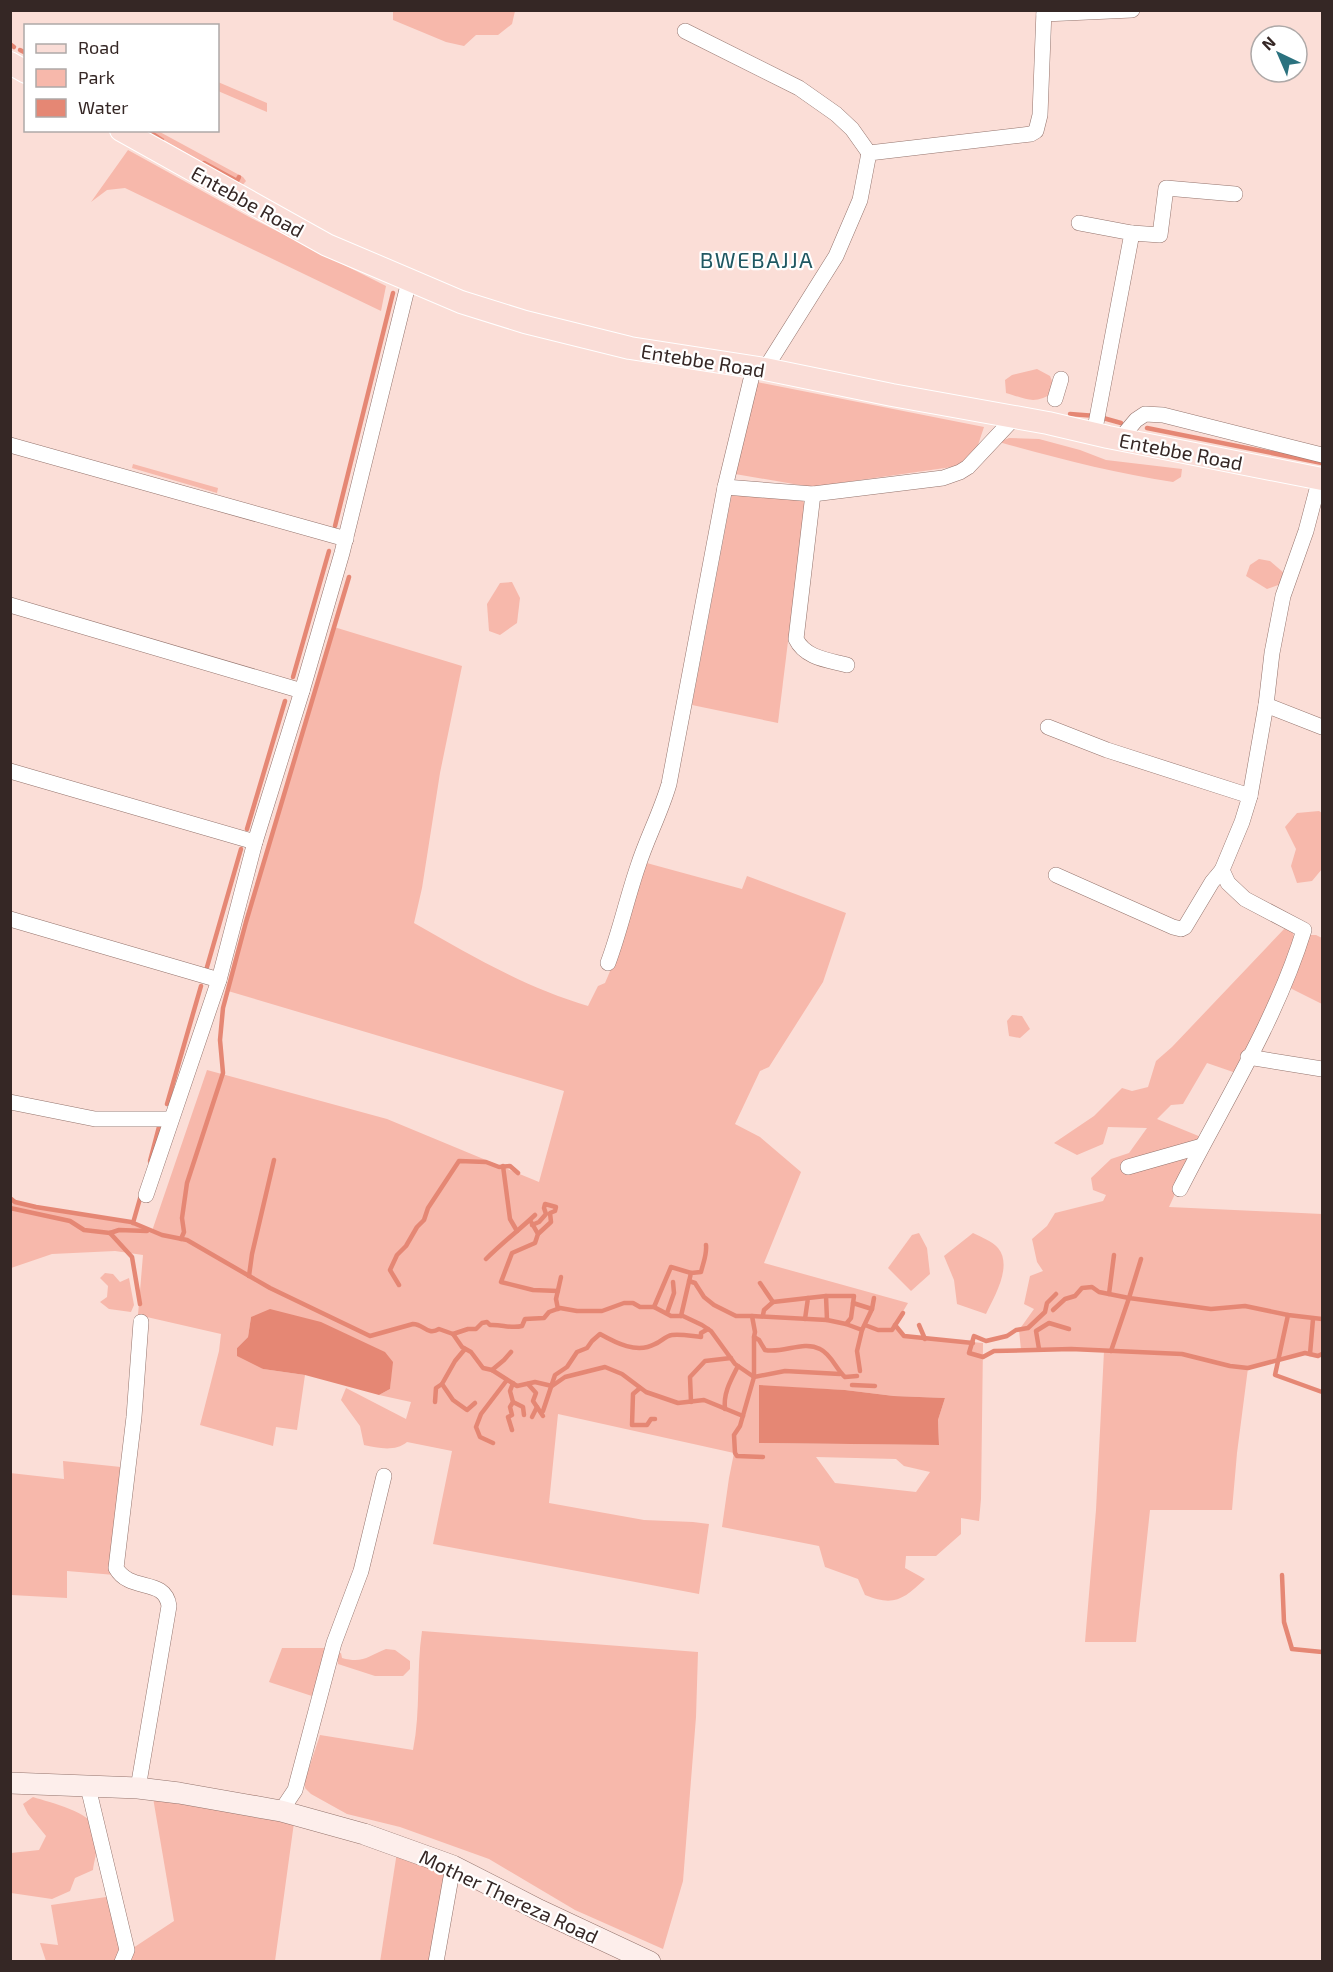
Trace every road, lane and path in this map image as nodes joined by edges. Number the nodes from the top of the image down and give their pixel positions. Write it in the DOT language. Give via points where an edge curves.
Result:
graph roads {
  1 [pos="1132,10"];
  2 [pos="1044,12"];
  3 [pos="685,31"];
  4 [pos="10,63"];
  5 [pos="24,71"];
  6 [pos="126,132"];
  7 [pos="869,153"];
  8 [pos="1235,194"];
  9 [pos="1079,223"];
  10 [pos="1132,233"];
  11 [pos="409,281"];
  12 [pos="759,368"];
  13 [pos="1061,379"];
  14 [pos="1055,399"];
  15 [pos="1014,418"];
  16 [pos="1094,434"];
  17 [pos="1120,440"];
  18 [pos="10,445"];
  19 [pos="1323,455"];
  20 [pos="1321,479"];
  21 [pos="725,487"];
  22 [pos="813,494"];
  23 [pos="346,539"];
  24 [pos="10,605"];
  25 [pos="847,665"];
  26 [pos="303,691"];
  27 [pos="1266,705"];
  28 [pos="1048,727"];
  29 [pos="1323,727"];
  30 [pos="10,771"];
  31 [pos="1250,796"];
  32 [pos="255,842"];
  33 [pos="1222,870"];
  34 [pos="1056,875"];
  35 [pos="10,919"];
  36 [pos="608,963"];
  37 [pos="219,980"];
  38 [pos="1248,1057"];
  39 [pos="1323,1069"];
  40 [pos="10,1102"];
  41 [pos="171,1119"];
  42 [pos="1202,1146"];
  43 [pos="1128,1167"];
  44 [pos="1180,1189"];
  45 [pos="146,1196"];
  46 [pos="141,1322"];
  47 [pos="384,1476"];
  48 [pos="10,1783"];
  49 [pos="88,1787"];
  50 [pos="138,1788"];
  51 [pos="282,1811"];
  52 [pos="453,1866"];
  53 [pos="122,1962"];
  54 [pos="436,1962"];
  55 [pos="650,1962"];
  1 -- 2 [label="street"];
  2 -- 7 [label="street" via="1036,131"];
  3 -- 7 [label="street" via="799,88 836,114"];
  4 -- 5 [label="main road"];
  6 -- 11 [label="main road, Entebbe Road" via="327,245"];
  7 -- 12 [label="street" via="860,200 836,256"];
  8 -- 10 [label="street" via="1166,188 1160,235"];
  9 -- 10 [label="street"];
  10 -- 16 [label="street"];
  11 -- 12 [label="main road, Entebbe Road" via="525,322 630,348"];
  11 -- 23 [label="street"];
  12 -- 15 [label="main road, Entebbe Road"];
  12 -- 21 [label="street"];
  13 -- 14 [label="street"];
  15 -- 16 [label="main road, Entebbe Road"];
  15 -- 22 [label="street" via="979,457 951,476"];
  16 -- 17 [label="main road, Entebbe Road"];
  17 -- 19 [label="street" via="1145,414 1163,415"];
  17 -- 20 [label="main road, Entebbe Road"];
  18 -- 23 [label="street"];
  20 -- 27 [label="street" via="1283,596"];
  21 -- 22 [label="street"];
  21 -- 36 [label="street" via="669,784 637,867"];
  22 -- 25 [label="street" via="796,639 810,654"];
  23 -- 26 [label="street"];
  24 -- 26 [label="street"];
  26 -- 32 [label="street"];
  27 -- 29 [label="street"];
  27 -- 31 [label="street"];
  28 -- 31 [label="street"];
  30 -- 32 [label="street"];
  31 -- 33 [label="street"];
  32 -- 37 [label="street"];
  33 -- 34 [label="street" via="1182,929"];
  33 -- 38 [label="street" via="1228,883 1245,899 1304,930"];
  35 -- 37 [label="street"];
  37 -- 41 [label="street"];
  38 -- 39 [label="street"];
  38 -- 42 [label="street"];
  40 -- 41 [label="street" via="95,1119"];
  41 -- 45 [label="street"];
  42 -- 43 [label="street"];
  42 -- 44 [label="street"];
  46 -- 50 [label="street" via="116,1568 127,1580 160,1590 169,1606"];
  47 -- 51 [label="street" via="361,1571 333,1643 295,1790"];
  48 -- 49 [label="street, Mother Thereza Road"];
  49 -- 50 [label="street, Mother Thereza Road"];
  49 -- 53 [label="street" via="127,1950"];
  50 -- 51 [label="street, Mother Thereza Road"];
  51 -- 52 [label="street, Mother Thereza Road" via="364,1834"];
  52 -- 54 [label="street"];
  52 -- 55 [label="street, Mother Thereza Road"];
}
